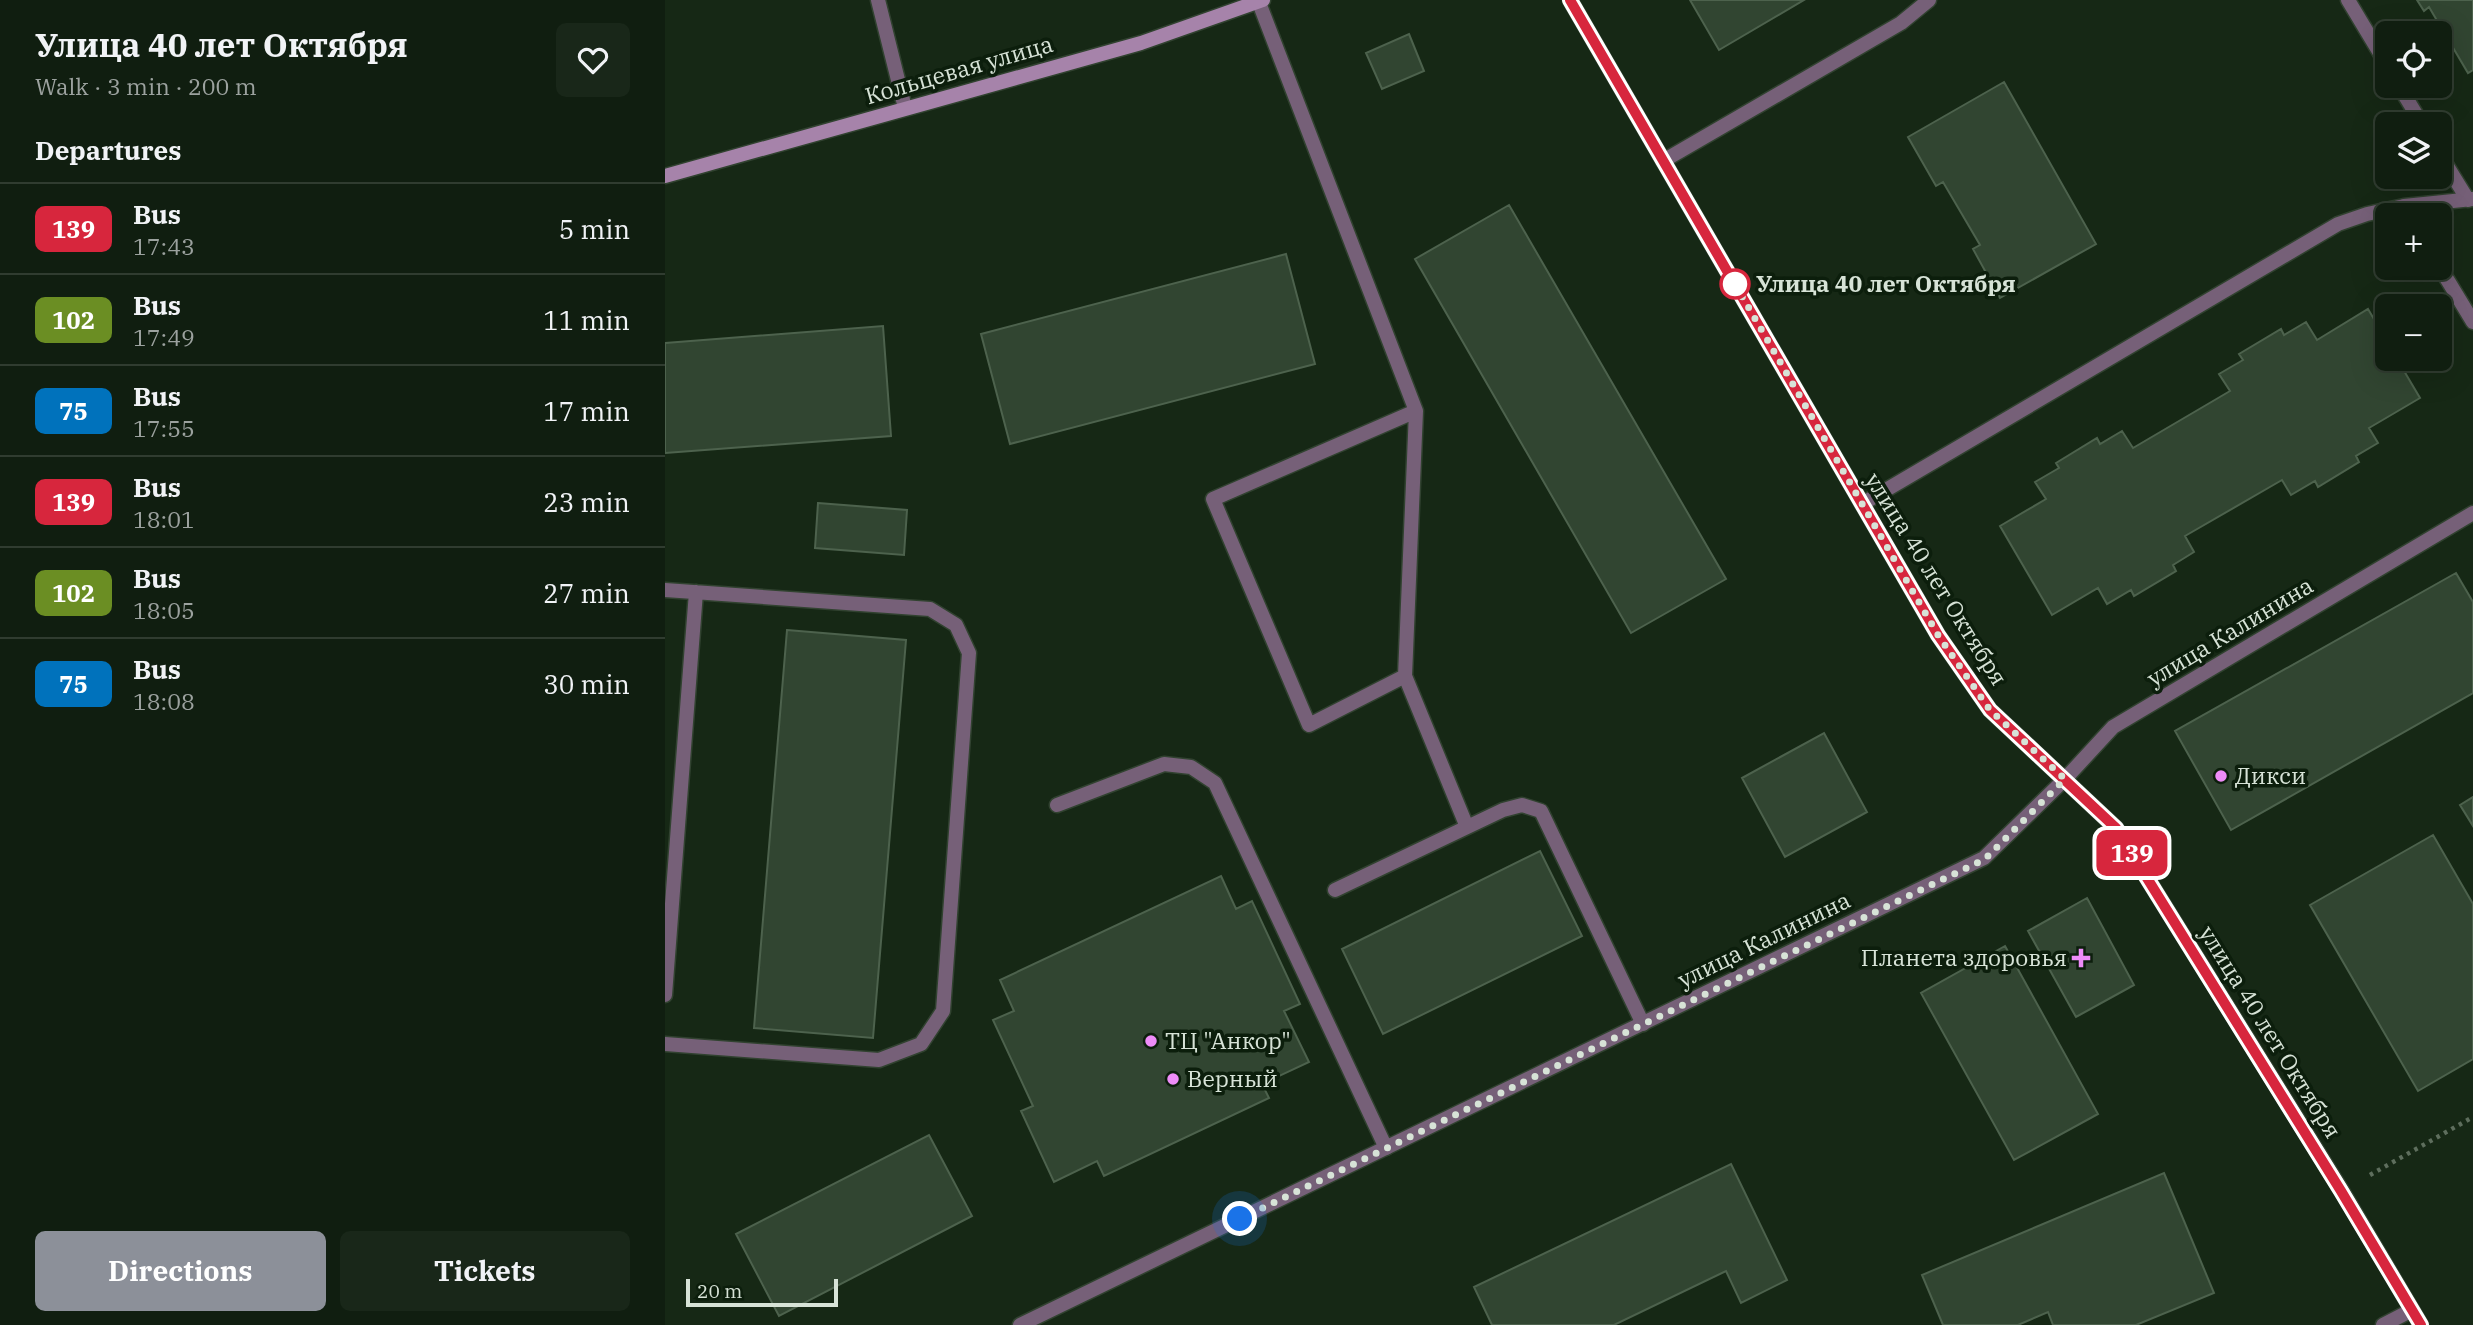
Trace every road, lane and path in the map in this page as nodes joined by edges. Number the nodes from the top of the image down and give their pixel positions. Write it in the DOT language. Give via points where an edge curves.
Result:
graph roads {
  1 [pos="878,0"];
  2 [pos="1570,0"];
  3 [pos="1929,0"];
  4 [pos="2348,0"];
  5 [pos="1260,1"];
  6 [pos="2375,45"];
  7 [pos="905,108"];
  8 [pos="1663,160"];
  9 [pos="2452,172"];
  10 [pos="665,176"];
  11 [pos="2470,199"];
  12 [pos="2449,203"];
  13 [pos="2375,213"];
  14 [pos="2447,280"];
  15 [pos="2473,323"];
  16 [pos="1416,411"];
  17 [pos="1862,505"];
  18 [pos="2473,513"];
  19 [pos="665,590"];
  20 [pos="696,592"];
  21 [pos="1405,676"];
  22 [pos="2065,779"];
  23 [pos="1057,805"];
  24 [pos="1468,827"];
  25 [pos="1335,890"];
  26 [pos="665,995"];
  27 [pos="1643,1024"];
  28 [pos="665,1044"];
  29 [pos="2473,1117"];
  30 [pos="1386,1148"];
  31 [pos="2341,1191"];
  32 [pos="2412,1310"];
  33 [pos="1020,1325"];
  34 [pos="2383,1325"];
  35 [pos="2421,1325"];
  1 -- 7 [label="street"];
  2 -- 8 [label="street, улица 40 лет Октября"];
  3 -- 8 [label="street" via="1901,23"];
  4 -- 6 [label="street"];
  5 -- 7 [label="street, Кольцевая улица" via="1142,43"];
  5 -- 16 [label="street"];
  7 -- 10 [label="street, Кольцевая улица"];
  8 -- 17 [label="street, улица 40 лет Октября"];
  9 -- 11 [label="street"];
  11 -- 12 [label="street"];
  13 -- 17 [label="street" via="2338,224"];
  14 -- 15 [label="street"];
  16 -- 21 [label="street"];
  16 -- 21 [label="street" via="1213,499 1309,725"];
  17 -- 22 [label="street, улица 40 лет Октября" via="1938,635 1990,710"];
  18 -- 22 [label="street, улица Калинина" via="2113,727"];
  19 -- 20 [label="street"];
  20 -- 26 [label="street"];
  20 -- 28 [label="street" via="930,609 956,625 969,653 943,1011 921,1044 879,1060"];
  21 -- 24 [label="street"];
  22 -- 27 [label="street, улица Калинина" via="1985,859"];
  22 -- 31 [label="street, улица 40 лет Октября" via="2116,828"];
  23 -- 30 [label="street" via="1164,764 1191,767 1215,783"];
  24 -- 25 [label="street"];
  24 -- 27 [label="street" via="1522,805 1541,811"];
  27 -- 30 [label="street, улица Калинина"];
  29 -- 31 [label="path"];
  30 -- 33 [label="street, улица Калинина"];
  31 -- 32 [label="street, улица 40 лет Октября"];
  32 -- 34 [label="street"];
  32 -- 35 [label="street, улица 40 лет Октября"];
}
